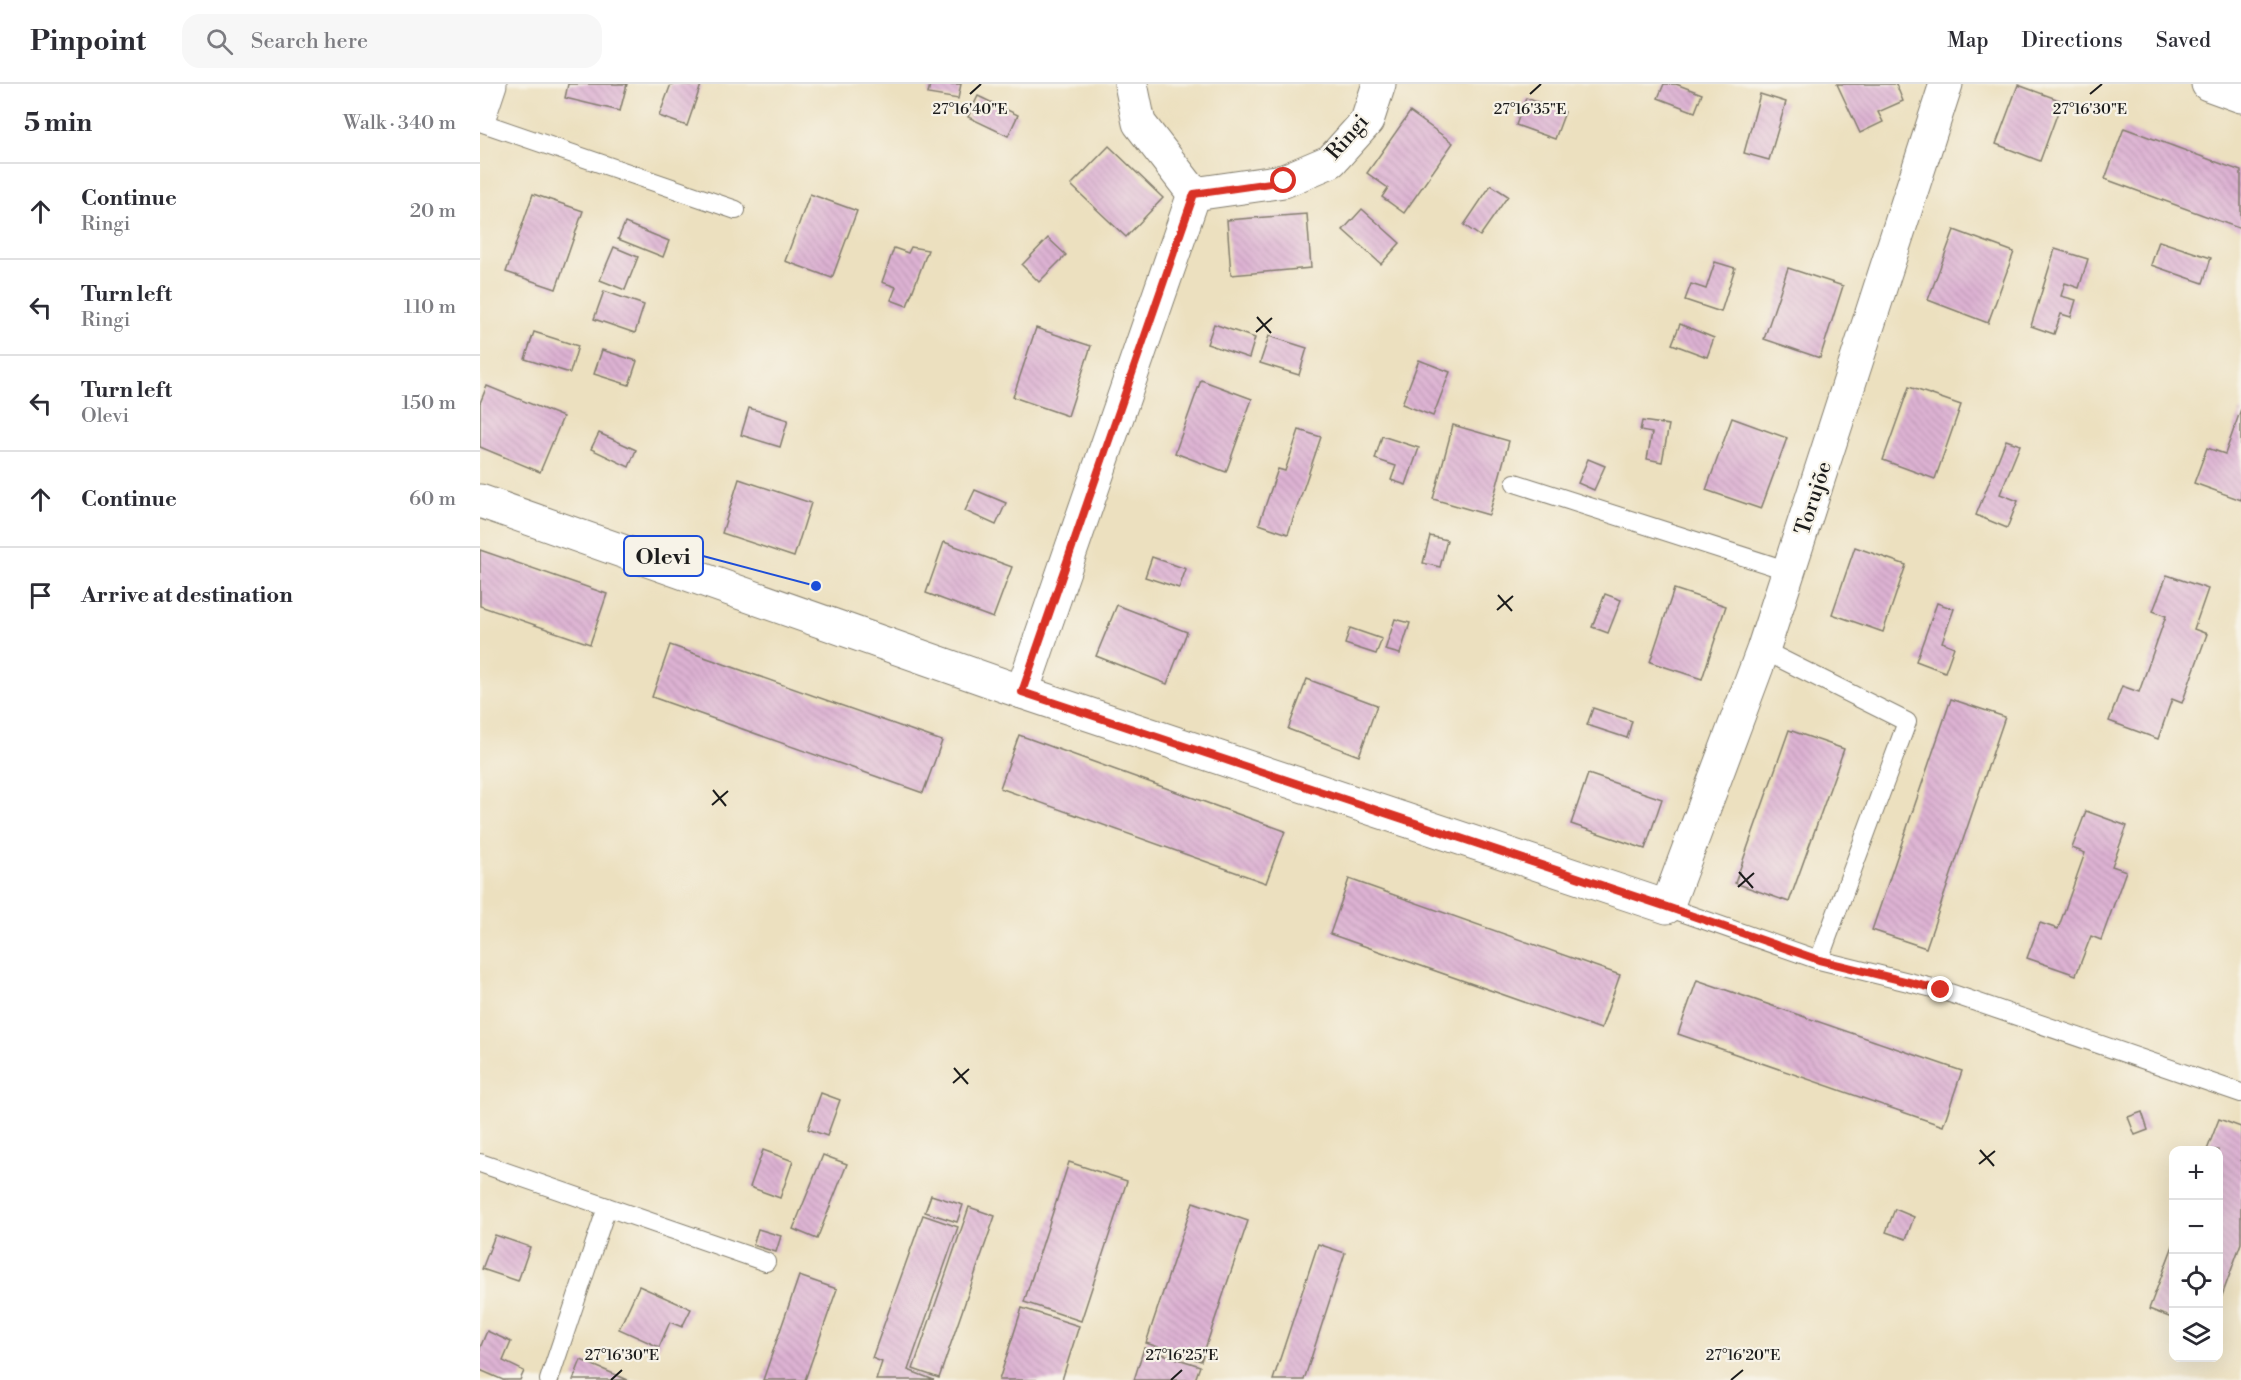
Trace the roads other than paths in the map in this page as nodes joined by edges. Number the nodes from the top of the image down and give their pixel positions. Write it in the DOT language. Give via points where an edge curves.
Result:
graph roads {
  1 [pos="490,84"];
  2 [pos="1131,84"];
  3 [pos="1379,84"];
  4 [pos="1946,84"];
  5 [pos="2208,84"];
  6 [pos="2241,96"];
  7 [pos="480,114"];
  8 [pos="480,122"];
  9 [pos="1194,194"];
  10 [pos="735,210"];
  11 [pos="1515,483"];
  12 [pos="480,501"];
  13 [pos="1789,571"];
  14 [pos="1763,650"];
  15 [pos="1022,692"];
  16 [pos="1667,907"];
  17 [pos="1819,960"];
  18 [pos="2241,1093"];
  19 [pos="480,1163"];
  20 [pos="607,1207"];
  21 [pos="766,1262"];
  22 [pos="549,1380"];
  1 -- 7 [label="street"];
  2 -- 9 [label="street" via="1139,123"];
  3 -- 9 [label="street, Ringi" via="1367,121 1331,161 1284,181"];
  4 -- 13 [label="street, Torujõe"];
  5 -- 6 [label="street"];
  8 -- 10 [label="lane"];
  9 -- 15 [label="street"];
  11 -- 13 [label="lane"];
  12 -- 15 [label="street"];
  13 -- 14 [label="street, Torujõe"];
  14 -- 16 [label="street, Torujõe"];
  14 -- 17 [label="lane" via="1907,722"];
  15 -- 16 [label="street"];
  16 -- 17 [label="lane"];
  17 -- 18 [label="lane" via="1941,990"];
  19 -- 20 [label="lane"];
  20 -- 21 [label="lane"];
  20 -- 22 [label="lane"];
}
